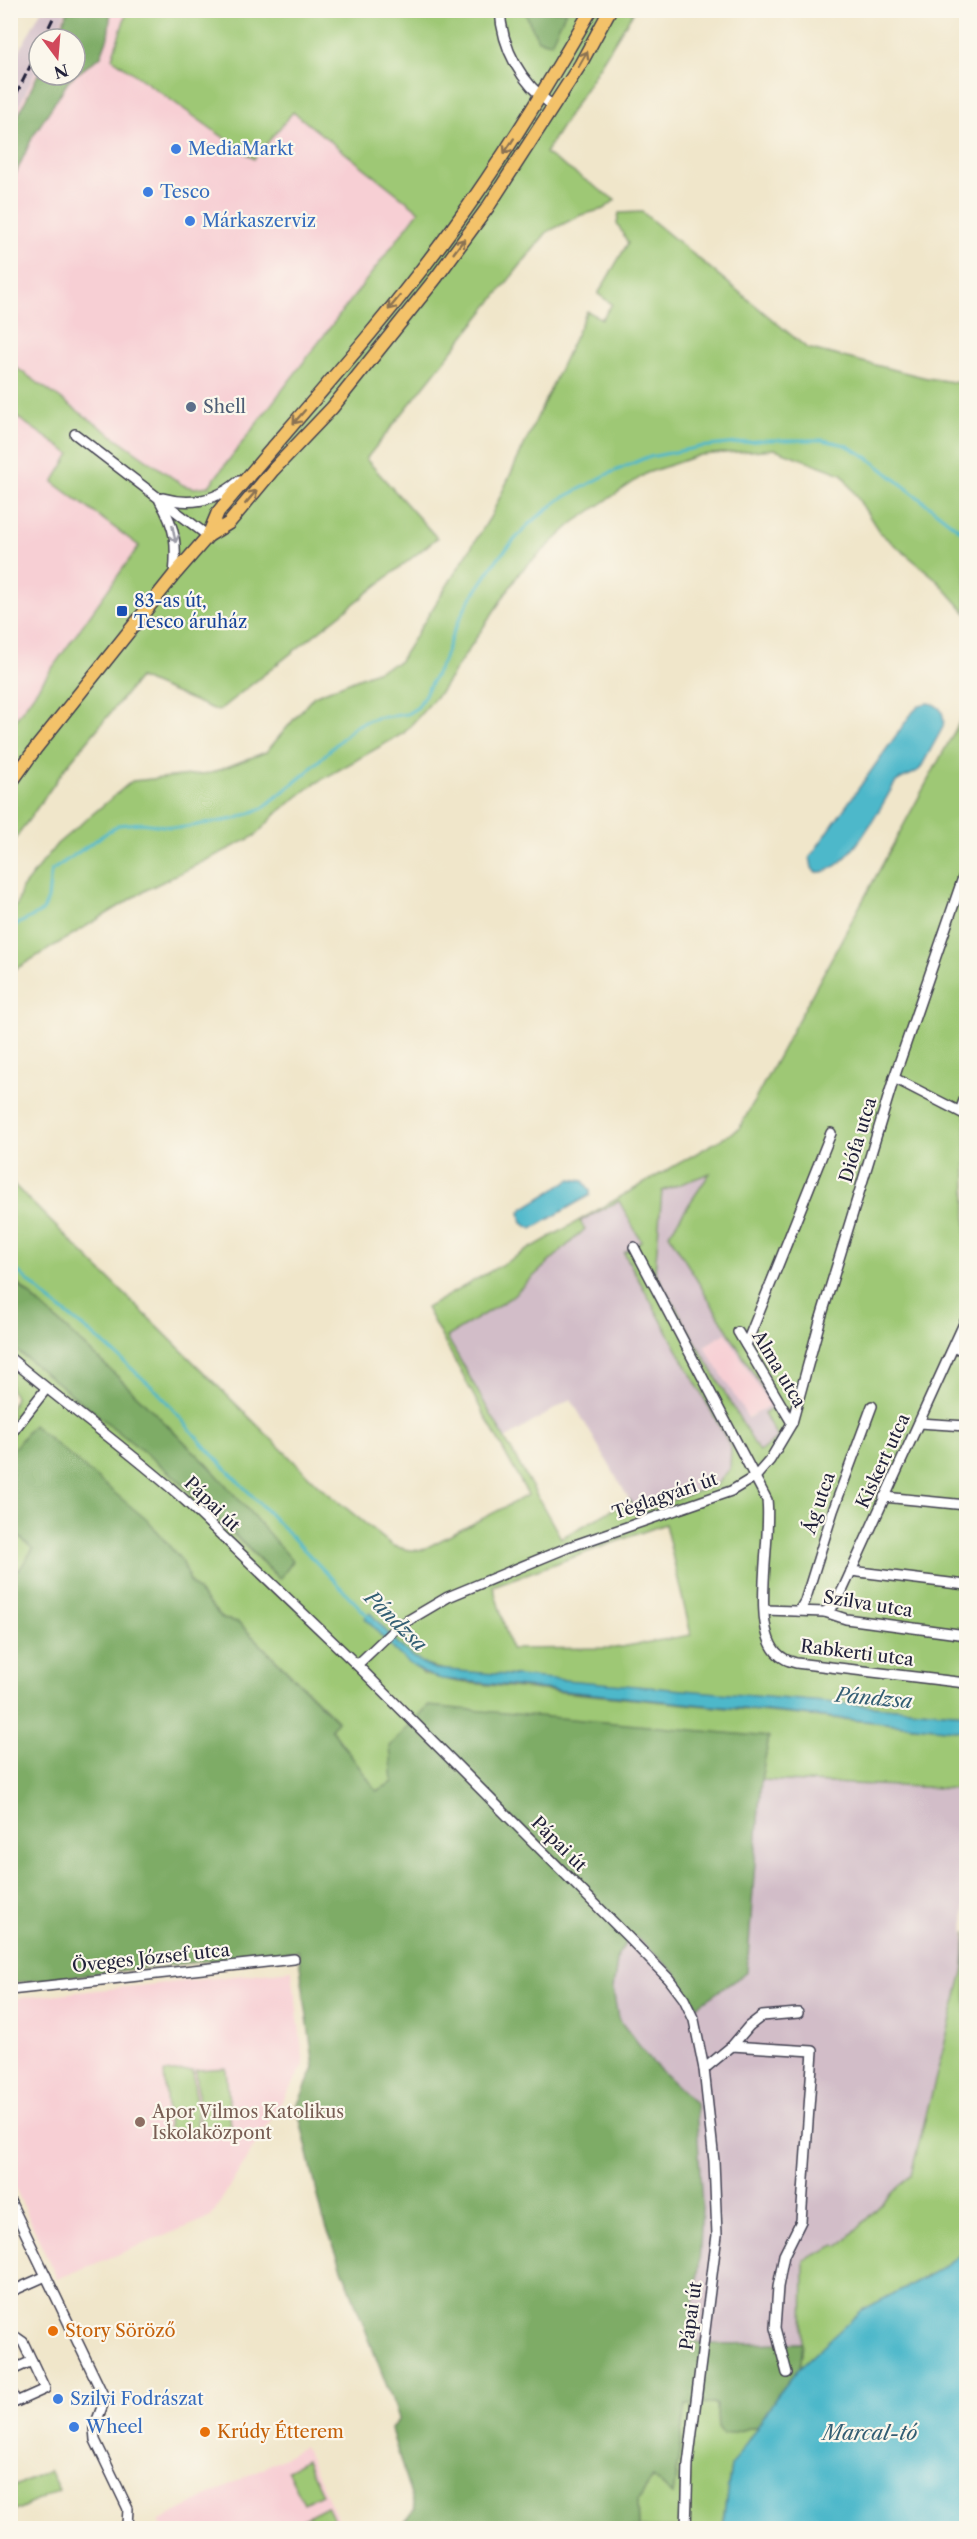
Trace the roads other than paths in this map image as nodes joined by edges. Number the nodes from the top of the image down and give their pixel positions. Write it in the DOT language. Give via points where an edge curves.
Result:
graph roads {
  1 [pos="500,10"];
  2 [pos="591,10"];
  3 [pos="610,10"];
  4 [pos="540,96"];
  5 [pos="553,106"];
  6 [pos="75,434"];
  7 [pos="259,463"];
  8 [pos="158,497"];
  9 [pos="208,536"];
  10 [pos="174,575"];
  11 [pos="10,784"];
  12 [pos="966,869"];
  13 [pos="894,1078"];
  14 [pos="966,1095"];
  15 [pos="963,1113"];
  16 [pos="831,1133"];
  17 [pos="634,1247"];
  18 [pos="966,1319"];
  19 [pos="738,1332"];
  20 [pos="746,1345"];
  21 [pos="954,1348"];
  22 [pos="966,1349"];
  23 [pos="10,1358"];
  24 [pos="46,1389"];
  25 [pos="872,1406"];
  26 [pos="792,1423"];
  27 [pos="919,1423"];
  28 [pos="966,1426"];
  29 [pos="10,1435"];
  30 [pos="756,1476"];
  31 [pos="884,1497"];
  32 [pos="966,1505"];
  33 [pos="851,1571"];
  34 [pos="966,1584"];
  35 [pos="765,1610"];
  36 [pos="799,1611"];
  37 [pos="825,1612"];
  38 [pos="966,1635"];
  39 [pos="357,1665"];
  40 [pos="966,1683"];
  41 [pos="294,1959"];
  42 [pos="10,1990"];
  43 [pos="798,2013"];
  44 [pos="732,2046"];
  45 [pos="704,2069"];
  46 [pos="10,2201"];
  47 [pos="46,2276"];
  48 [pos="10,2292"];
  49 [pos="10,2333"];
  50 [pos="32,2361"];
  51 [pos="10,2371"];
  52 [pos="787,2373"];
  53 [pos="10,2389"];
  54 [pos="122,2529"];
  55 [pos="686,2529"];
  1 -- 4 [label="street" via="507,51"];
  2 -- 4 [label="main road"];
  5 -- 3 [label="main road, one-way"];
  4 -- 5 [label="street"];
  4 -- 7 [label="main road, one-way" via="474,198 423,267"];
  9 -- 5 [label="main road, one-way" via="229,523 359,375 463,242"];
  6 -- 8 [label="street"];
  7 -- 8 [label="street" via="230,488 208,499 180,503"];
  7 -- 9 [label="main road" via="218,512"];
  8 -- 9 [label="street"];
  8 -- 10 [label="street, one-way" via="174,529"];
  9 -- 10 [label="main road"];
  10 -- 11 [label="main road"];
  12 -- 13 [label="street, Diófa utca"];
  13 -- 15 [label="street"];
  13 -- 26 [label="street, Diófa utca"];
  14 -- 15 [label="street"];
  16 -- 20 [label="street"];
  17 -- 30 [label="street"];
  18 -- 21 [label="street, Kiskert utca"];
  19 -- 20 [label="street, Alma utca"];
  20 -- 26 [label="street, Alma utca"];
  21 -- 22 [label="street"];
  21 -- 27 [label="street, Kiskert utca"];
  23 -- 24 [label="street, Pápai út"];
  24 -- 29 [label="street"];
  24 -- 39 [label="street, Pápai út" via="160,1478"];
  25 -- 36 [label="street, Ág utca"];
  26 -- 30 [label="street" via="781,1446"];
  27 -- 28 [label="street"];
  27 -- 31 [label="street, Kiskert utca"];
  30 -- 35 [label="street, Rabkerti utca" via="769,1513 764,1560"];
  30 -- 39 [label="street, Téglagyári út" via="731,1491 569,1547 448,1597 397,1627"];
  31 -- 32 [label="street"];
  31 -- 33 [label="street, Kiskert utca"];
  33 -- 34 [label="street"];
  33 -- 37 [label="street, Kiskert utca" via="835,1605"];
  35 -- 36 [label="street, Szilva utca"];
  35 -- 40 [label="street, Rabkerti utca" via="767,1634 777,1653 786,1660"];
  36 -- 37 [label="street, Szilva utca"];
  37 -- 38 [label="street, Szilva utca" via="846,1619"];
  39 -- 45 [label="street, Pápai út" via="669,1979 694,2020"];
  41 -- 42 [label="street, Öveges József utca"];
  43 -- 44 [label="street" via="762,2016"];
  44 -- 45 [label="street"];
  44 -- 52 [label="street" via="813,2051 801,2221 784,2255 778,2287 775,2328"];
  45 -- 55 [label="street, Pápai út" via="715,2171 717,2235 688,2464"];
  46 -- 47 [label="street"];
  47 -- 48 [label="street"];
  47 -- 54 [label="street" via="105,2399 94,2428 95,2440 128,2509 127,2525"];
  49 -- 50 [label="street" via="23,2342"];
  50 -- 51 [label="street"];
  50 -- 53 [label="street" via="45,2389 16,2402"];
}
